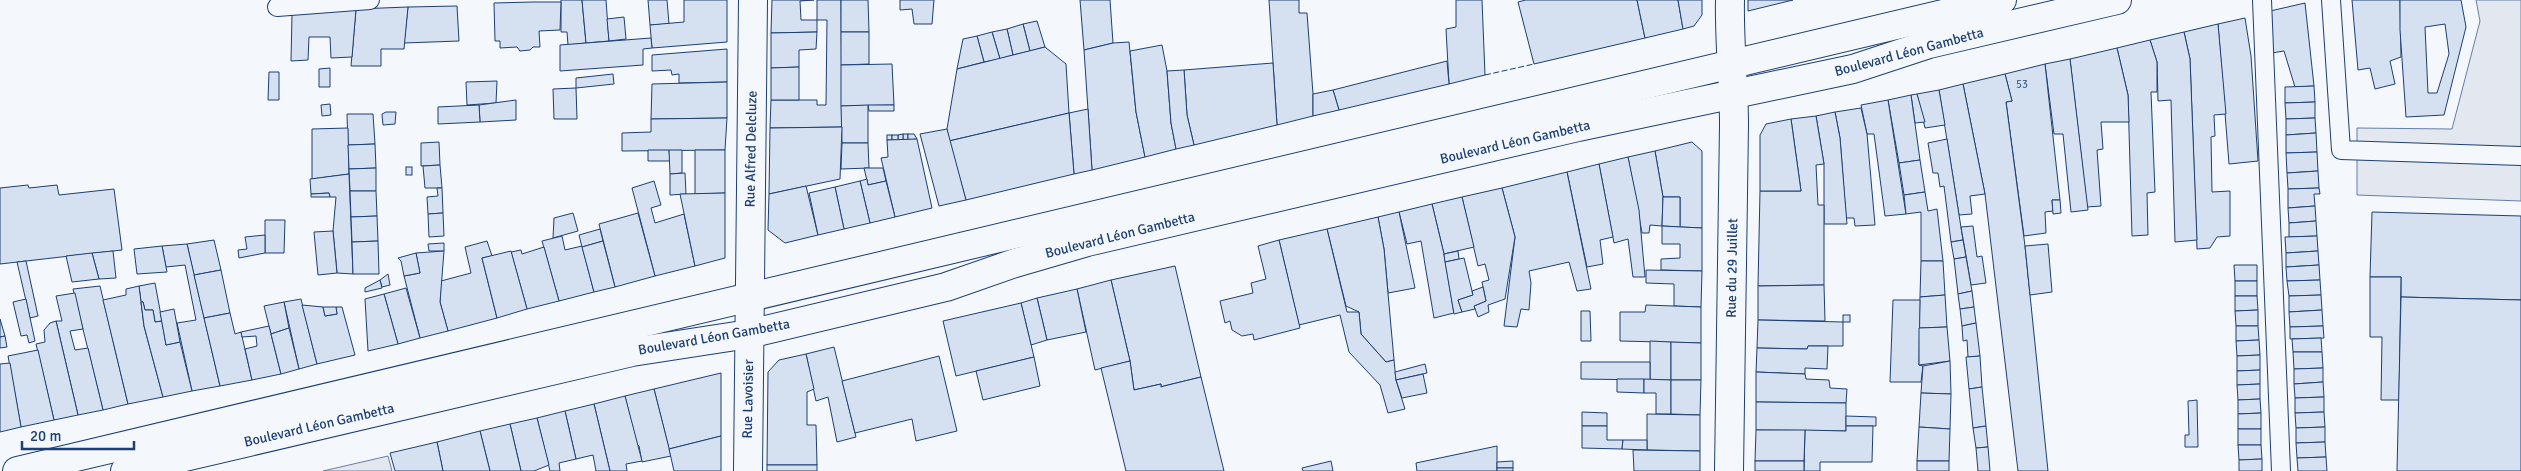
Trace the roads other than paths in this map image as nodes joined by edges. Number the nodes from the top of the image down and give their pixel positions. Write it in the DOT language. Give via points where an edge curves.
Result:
graph roads {
  1 [pos="370,0"];
  2 [pos="753,0"];
  3 [pos="1730,0"];
  4 [pos="2002,0"];
  5 [pos="2117,0"];
  6 [pos="2262,0"];
  7 [pos="2331,0"];
  8 [pos="277,7"];
  9 [pos="1730,64"];
  10 [pos="1734,94"];
  11 [pos="2521,156"];
  12 [pos="749,298"];
  13 [pos="749,334"];
  14 [pos="162,457"];
  15 [pos="17,471"];
  16 [pos="125,471"];
  17 [pos="748,471"];
  18 [pos="1729,471"];
  19 [pos="2281,471"];
  1 -- 8 [label="lane"];
  2 -- 12 [label="main road, Rue Alfred Delcluze"];
  3 -- 9 [label="main road, Rue du 29 Juillet"];
  4 -- 9 [label="main road, Boulevard Léon Gambetta"];
  5 -- 10 [label="main road, Boulevard Léon Gambetta" via="1930,44 1853,69"];
  6 -- 19 [label="lane"];
  7 -- 11 [label="lane" via="2341,150"];
  9 -- 10 [label="main road, Rue du 29 Juillet"];
  9 -- 12 [label="main road, Boulevard Léon Gambetta"];
  10 -- 13 [label="main road, Boulevard Léon Gambetta" via="1550,133 1087,242 946,287"];
  10 -- 18 [label="main road, Rue du 29 Juillet"];
  12 -- 13 [label="main road, Rue Lavoisier"];
  12 -- 14 [label="main road, Boulevard Léon Gambetta"];
  13 -- 14 [label="main road, Boulevard Léon Gambetta" via="632,352"];
  13 -- 17 [label="main road, Rue Lavoisier"];
  14 -- 15 [label="main road, Boulevard Léon Gambetta"];
  14 -- 16 [label="main road, Boulevard Léon Gambetta"];
}
